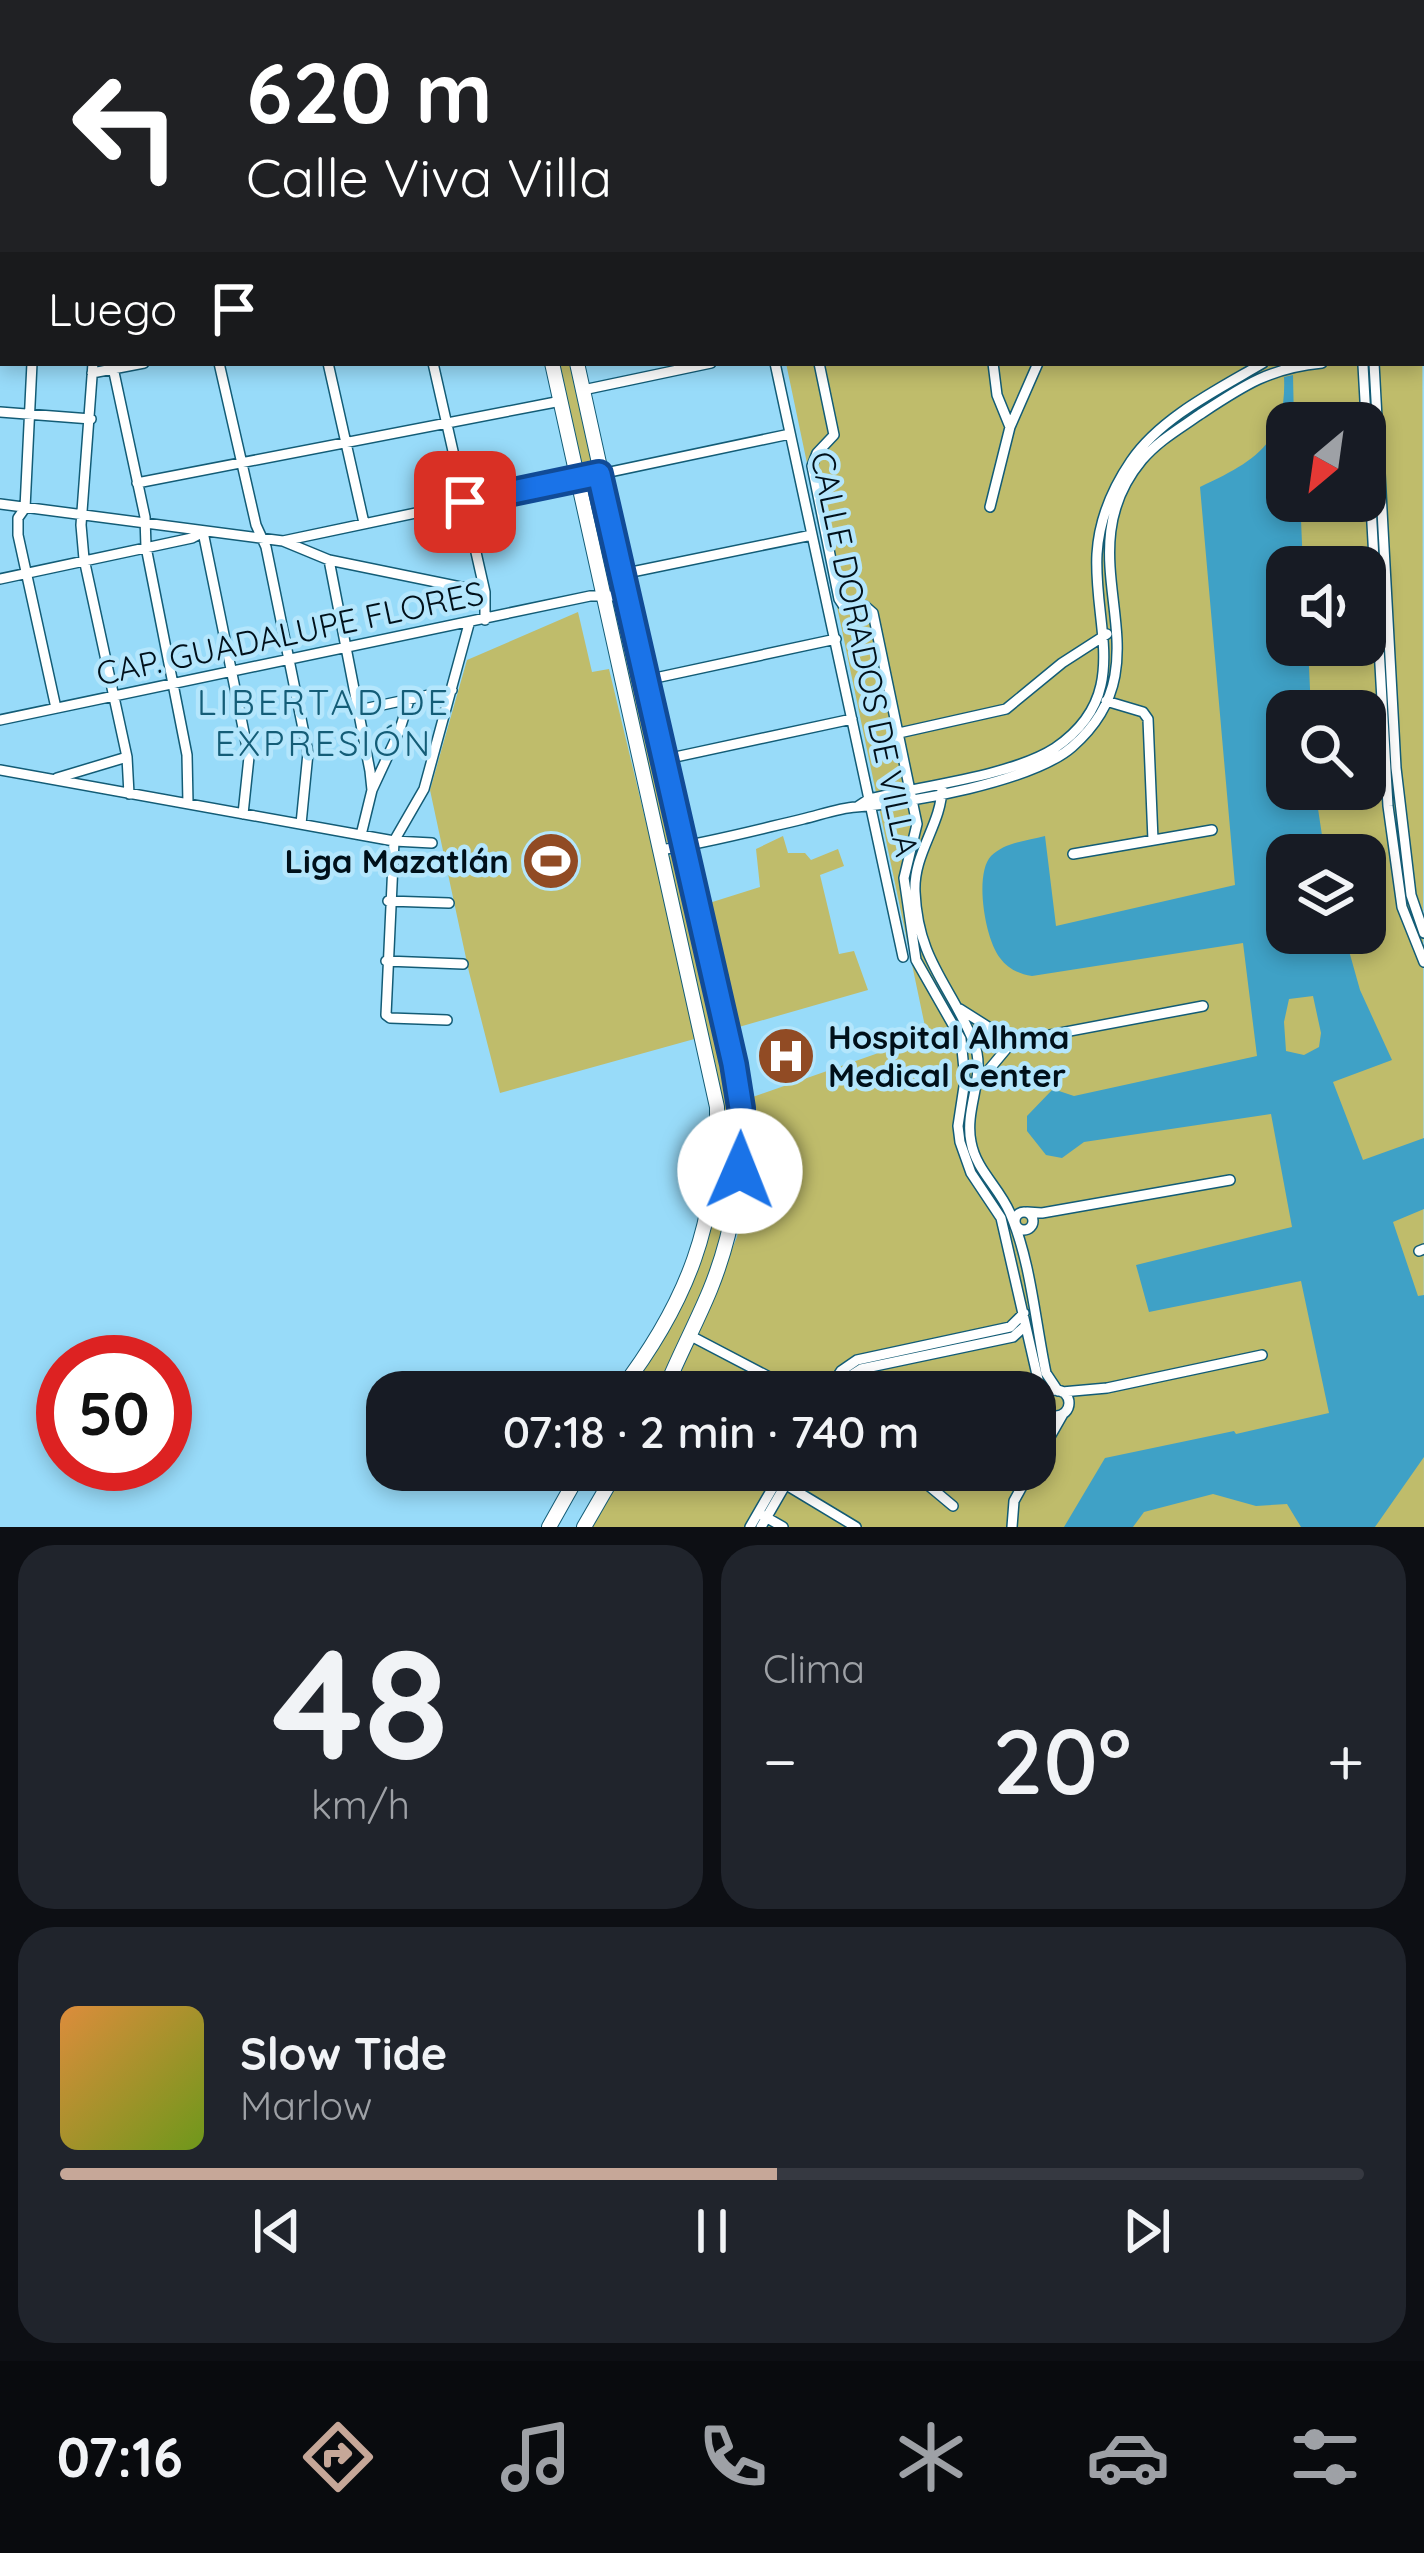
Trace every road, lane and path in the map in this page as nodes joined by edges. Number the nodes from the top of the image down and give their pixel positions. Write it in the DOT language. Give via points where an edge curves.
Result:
graph roads {
  1 [pos="32,366"];
  2 [pos="113,366"];
  3 [pos="220,366"];
  4 [pos="329,366"];
  5 [pos="434,366"];
  6 [pos="553,366"];
  7 [pos="578,366"];
  8 [pos="697,366"];
  9 [pos="776,366"];
  10 [pos="820,366"];
  11 [pos="993,366"];
  12 [pos="1037,366"];
  13 [pos="1258,366"];
  14 [pos="1302,366"];
  15 [pos="1366,366"];
  16 [pos="92,368"];
  17 [pos="583,390"];
  18 [pos="561,400"];
  19 [pos="0,412"];
  20 [pos="30,415"];
  21 [pos="91,419"];
  22 [pos="446,423"];
  23 [pos="1010,427"];
  24 [pos="790,434"];
  25 [pos="346,442"];
  26 [pos="242,463"];
  27 [pos="599,474"];
  28 [pos="576,479"];
  29 [pos="137,483"];
  30 [pos="1118,490"];
  31 [pos="465,502"];
  32 [pos="0,504"];
  33 [pos="990,507"];
  34 [pos="26,508"];
  35 [pos="82,516"];
  36 [pos="364,524"];
  37 [pos="146,525"];
  38 [pos="203,532"];
  39 [pos="812,535"];
  40 [pos="262,538"];
  41 [pos="283,541"];
  42 [pos="146,547"];
  43 [pos="84,559"];
  44 [pos="329,560"];
  45 [pos="25,573"];
  46 [pos="0,579"];
  47 [pos="624,585"];
  48 [pos="485,592"];
  49 [pos="597,594"];
  50 [pos="485,620"];
  51 [pos="469,624"];
  52 [pos="1118,630"];
  53 [pos="1106,635"];
  54 [pos="836,638"];
  55 [pos="345,648"];
  56 [pos="288,659"];
  57 [pos="229,672"];
  58 [pos="646,680"];
  59 [pos="172,683"];
  60 [pos="452,690"];
  61 [pos="114,697"];
  62 [pos="410,697"];
  63 [pos="1102,699"];
  64 [pos="56,709"];
  65 [pos="359,710"];
  66 [pos="852,719"];
  67 [pos="0,720"];
  68 [pos="1387,724"];
  69 [pos="899,733"];
  70 [pos="127,757"];
  71 [pos="666,759"];
  72 [pos="0,770"];
  73 [pos="52,780"];
  74 [pos="942,787"];
  75 [pos="372,790"];
  76 [pos="129,794"];
  77 [pos="911,794"];
  78 [pos="188,803"];
  79 [pos="870,804"];
  80 [pos="243,814"];
  81 [pos="301,824"];
  82 [pos="1212,830"];
  83 [pos="922,833"];
  84 [pos="362,835"];
  85 [pos="1153,840"];
  86 [pos="394,841"];
  87 [pos="432,843"];
  88 [pos="685,845"];
  89 [pos="660,850"];
  90 [pos="1073,854"];
  91 [pos="388,901"];
  92 [pos="449,903"];
  93 [pos="1424,932"];
  94 [pos="903,957"];
  95 [pos="386,962"];
  96 [pos="1424,962"];
  97 [pos="463,964"];
  98 [pos="1203,1006"];
  99 [pos="956,1007"];
  100 [pos="447,1020"];
  101 [pos="994,1030"];
  102 [pos="727,1032"];
  103 [pos="704,1037"];
  104 [pos="1012,1042"];
  105 [pos="972,1053"];
  106 [pos="996,1061"];
  107 [pos="711,1069"];
  108 [pos="736,1076"];
  109 [pos="977,1084"];
  110 [pos="1230,1180"];
  111 [pos="1003,1199"];
  112 [pos="1025,1212"];
  113 [pos="1042,1214"];
  114 [pos="1001,1218"];
  115 [pos="1015,1224"];
  116 [pos="1031,1226"];
  117 [pos="1007,1240"];
  118 [pos="1020,1245"];
  119 [pos="1027,1319"];
  120 [pos="689,1335"];
  121 [pos="1012,1337"];
  122 [pos="1029,1346"];
  123 [pos="915,1353"];
  124 [pos="1262,1355"];
  125 [pos="634,1371"];
  126 [pos="673,1371"];
  127 [pos="753,1371"];
  128 [pos="854,1371"];
  129 [pos="1034,1371"];
  130 [pos="1056,1391"];
  131 [pos="1060,1391"];
  132 [pos="1082,1393"];
  133 [pos="1066,1411"];
  134 [pos="1056,1416"];
  135 [pos="1056,1427"];
  136 [pos="569,1491"];
  137 [pos="605,1491"];
  138 [pos="776,1491"];
  139 [pos="802,1491"];
  140 [pos="935,1491"];
  141 [pos="1020,1491"];
  142 [pos="953,1506"];
  143 [pos="762,1519"];
  144 [pos="549,1527"];
  145 [pos="584,1527"];
  146 [pos="750,1527"];
  147 [pos="783,1527"];
  148 [pos="856,1527"];
  149 [pos="1012,1527"];
  1 -- 20 [label="street"];
  2 -- 16 [label="street"];
  2 -- 29 [label="street"];
  3 -- 26 [label="street"];
  4 -- 25 [label="street"];
  5 -- 22 [label="street"];
  6 -- 18 [label="main road"];
  7 -- 17 [label="main road"];
  8 -- 17 [label="street"];
  9 -- 24 [label="street, CALLE DORADOS DE VILLA"];
  10 -- 69 [label="street" via="834,435 812,466 839,598 873,613"];
  11 -- 23 [label="street"];
  12 -- 23 [label="street"];
  13 -- 30 [label="street" via="1155,435"];
  14 -- 30 [label="street" via="1248,382 1162,440"];
  15 -- 68 [label="street"];
  16 -- 21 [label="street"];
  17 -- 27 [label="main road"];
  18 -- 22 [label="street"];
  18 -- 28 [label="main road"];
  19 -- 20 [label="street"];
  20 -- 21 [label="street"];
  20 -- 34 [label="street"];
  21 -- 35 [label="street"];
  22 -- 25 [label="street"];
  22 -- 31 [label="street"];
  23 -- 33 [label="street"];
  24 -- 27 [label="street"];
  24 -- 39 [label="street, CALLE DORADOS DE VILLA"];
  25 -- 26 [label="street"];
  25 -- 36 [label="street"];
  26 -- 29 [label="street"];
  26 -- 40 [label="street"];
  27 -- 28 [label="street"];
  27 -- 47 [label="main road"];
  28 -- 31 [label="street"];
  28 -- 49 [label="main road"];
  29 -- 37 [label="street"];
  30 -- 52 [label="street" via="1108,581"];
  30 -- 53 [label="street" via="1097,553"];
  31 -- 36 [label="street"];
  31 -- 48 [label="street"];
  32 -- 34 [label="street"];
  34 -- 35 [label="street"];
  34 -- 45 [label="street" via="18,518"];
  35 -- 37 [label="street"];
  35 -- 43 [label="street"];
  36 -- 41 [label="street"];
  37 -- 38 [label="street"];
  37 -- 42 [label="street"];
  38 -- 40 [label="street"];
  38 -- 42 [label="street"];
  38 -- 57 [label="street"];
  39 -- 47 [label="street"];
  39 -- 54 [label="street, CALLE DORADOS DE VILLA"];
  40 -- 41 [label="street"];
  40 -- 56 [label="street"];
  41 -- 44 [label="street"];
  42 -- 43 [label="street"];
  42 -- 59 [label="street"];
  43 -- 45 [label="street"];
  43 -- 61 [label="street"];
  44 -- 48 [label="street"];
  44 -- 55 [label="street"];
  45 -- 46 [label="street"];
  45 -- 64 [label="street"];
  47 -- 49 [label="street, CAP. GUADALUPE FLORES"];
  47 -- 58 [label="main road"];
  48 -- 50 [label="street"];
  49 -- 50 [label="street, CAP. GUADALUPE FLORES"];
  49 -- 89 [label="main road"];
  50 -- 51 [label="street, CAP. GUADALUPE FLORES"];
  51 -- 55 [label="street, CAP. GUADALUPE FLORES"];
  51 -- 60 [label="street"];
  52 -- 53 [label="street"];
  52 -- 63 [label="street" via="1119,664"];
  53 -- 63 [label="street"];
  53 -- 69 [label="street" via="1006,709"];
  54 -- 58 [label="street"];
  54 -- 66 [label="street, CALLE DORADOS DE VILLA"];
  55 -- 56 [label="street, CAP. GUADALUPE FLORES"];
  55 -- 65 [label="street"];
  56 -- 57 [label="street, CAP. GUADALUPE FLORES"];
  56 -- 81 [label="street" via="308,753"];
  57 -- 59 [label="street, CAP. GUADALUPE FLORES"];
  57 -- 80 [label="street" via="250,769"];
  58 -- 71 [label="main road"];
  59 -- 61 [label="street, CAP. GUADALUPE FLORES"];
  59 -- 78 [label="street" via="188,755"];
  60 -- 62 [label="street"];
  60 -- 86 [label="street" via="424,789"];
  61 -- 64 [label="street, CAP. GUADALUPE FLORES"];
  61 -- 70 [label="street"];
  62 -- 65 [label="street"];
  62 -- 75 [label="street"];
  63 -- 74 [label="street" via="1048,752"];
  63 -- 85 [label="street" via="1148,719"];
  64 -- 67 [label="street, CAP. GUADALUPE FLORES"];
  65 -- 75 [label="street"];
  66 -- 71 [label="street"];
  66 -- 79 [label="street, CALLE DORADOS DE VILLA"];
  68 -- 93 [label="street"];
  68 -- 96 [label="street" via="1397,883"];
  69 -- 77 [label="street"];
  70 -- 73 [label="street"];
  70 -- 76 [label="street"];
  71 -- 88 [label="main road"];
  72 -- 73 [label="street"];
  73 -- 76 [label="street"];
  74 -- 77 [label="street"];
  74 -- 83 [label="street" via="941,805"];
  75 -- 84 [label="street"];
  76 -- 78 [label="street"];
  77 -- 79 [label="street"];
  77 -- 83 [label="street"];
  78 -- 80 [label="street"];
  79 -- 88 [label="street"];
  79 -- 94 [label="street, CALLE DORADOS DE VILLA"];
  80 -- 81 [label="street"];
  81 -- 84 [label="street"];
  82 -- 85 [label="street"];
  83 -- 99 [label="street" via="916,904 926,952"];
  83 -- 105 [label="street" via="904,878 916,959"];
  84 -- 86 [label="street"];
  85 -- 90 [label="street"];
  86 -- 87 [label="street"];
  86 -- 91 [label="street"];
  88 -- 89 [label="street"];
  88 -- 102 [label="main road"];
  89 -- 103 [label="main road"];
  91 -- 92 [label="street"];
  91 -- 95 [label="street"];
  95 -- 97 [label="street"];
  95 -- 100 [label="street" via="387,1017"];
  98 -- 104 [label="street"];
  99 -- 101 [label="street"];
  99 -- 105 [label="street"];
  101 -- 104 [label="street"];
  101 -- 105 [label="street"];
  102 -- 103 [label="main road" via="711,1027"];
  102 -- 108 [label="main road"];
  103 -- 107 [label="main road"];
  104 -- 106 [label="street"];
  105 -- 106 [label="street"];
  105 -- 109 [label="street"];
  105 -- 114 [label="street" via="960,1142"];
  106 -- 109 [label="street"];
  107 -- 108 [label="main road"];
  107 -- 125 [label="main road" via="717,1142 705,1231 672,1317"];
  108 -- 120 [label="main road" via="737,1194 723,1256"];
  109 -- 111 [label="street" via="970,1141"];
  110 -- 113 [label="street"];
  111 -- 112 [label="street"];
  111 -- 115 [label="street"];
  112 -- 113 [label="street"];
  112 -- 115 [label="street"];
  112 -- 116 [label="street"];
  113 -- 116 [label="street"];
  114 -- 115 [label="street"];
  114 -- 117 [label="street"];
  115 -- 116 [label="street"];
  115 -- 117 [label="street"];
  115 -- 118 [label="street"];
  116 -- 118 [label="street"];
  117 -- 119 [label="street"];
  118 -- 119 [label="street"];
  119 -- 121 [label="street"];
  119 -- 122 [label="street"];
  119 -- 123 [label="street"];
  119 -- 131 [label="street"];
  120 -- 126 [label="main road"];
  120 -- 127 [label="street"];
  121 -- 122 [label="street"];
  121 -- 123 [label="street"];
  122 -- 129 [label="street"];
  123 -- 128 [label="street"];
  124 -- 132 [label="street"];
  130 -- 131 [label="street"];
  131 -- 132 [label="street"];
  131 -- 133 [label="street"];
  132 -- 133 [label="street"];
  133 -- 134 [label="street"];
  133 -- 135 [label="street"];
  136 -- 144 [label="main road"];
  137 -- 145 [label="main road"];
  138 -- 143 [label="street"];
  139 -- 148 [label="street"];
  140 -- 142 [label="street"];
  141 -- 149 [label="street"];
  143 -- 146 [label="street"];
  143 -- 147 [label="street"];
}
